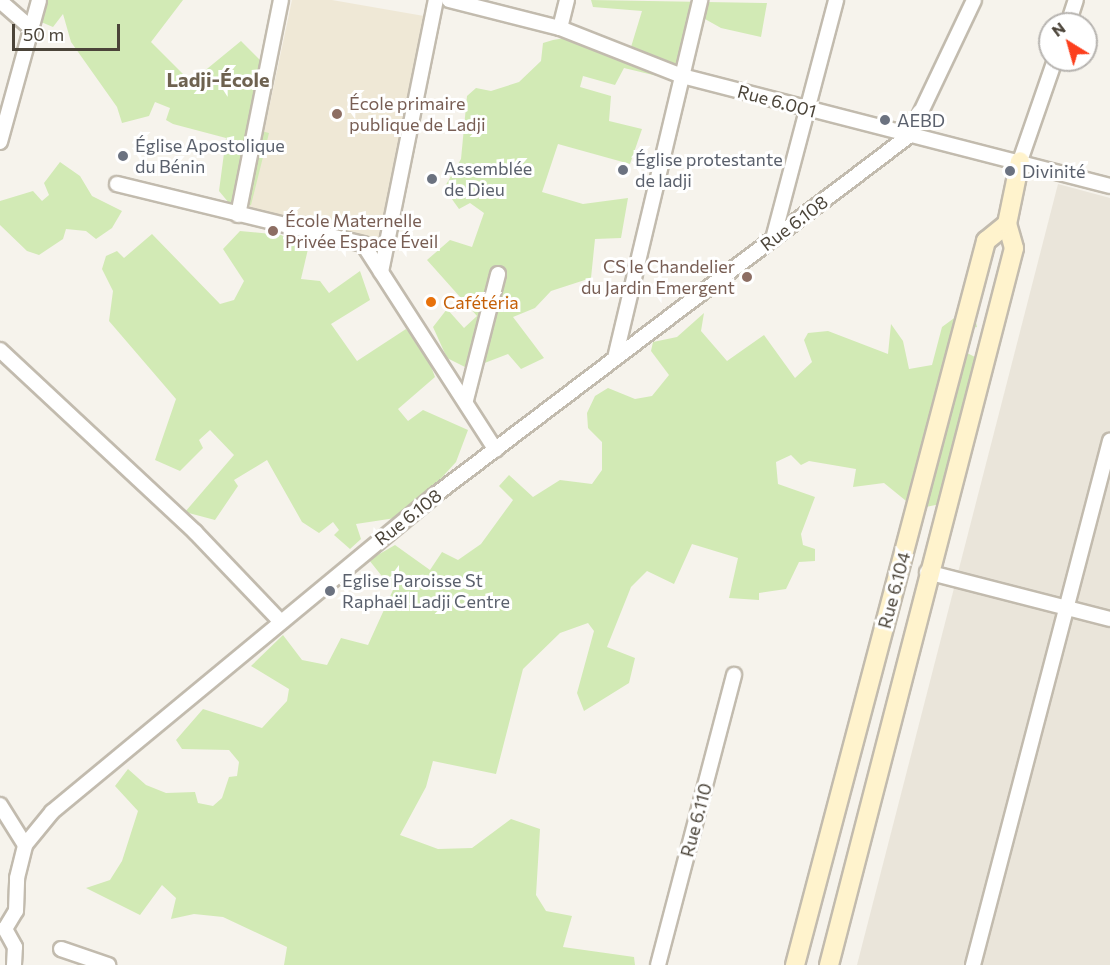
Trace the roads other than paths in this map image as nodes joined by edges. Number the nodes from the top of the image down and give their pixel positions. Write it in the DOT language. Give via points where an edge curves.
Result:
graph roads {
  1 [pos="39,0"];
  2 [pos="281,0"];
  3 [pos="436,0"];
  4 [pos="449,0"];
  5 [pos="567,0"];
  6 [pos="700,0"];
  7 [pos="836,0"];
  8 [pos="974,0"];
  9 [pos="0,1"];
  10 [pos="31,28"];
  11 [pos="560,28"];
  12 [pos="1051,72"];
  13 [pos="682,76"];
  14 [pos="807,108"];
  15 [pos="910,135"];
  16 [pos="0,142"];
  17 [pos="1020,161"];
  18 [pos="117,184"];
  19 [pos="1110,186"];
  20 [pos="238,215"];
  21 [pos="1007,224"];
  22 [pos="773,239"];
  23 [pos="381,272"];
  24 [pos="498,274"];
  25 [pos="0,350"];
  26 [pos="615,358"];
  27 [pos="466,400"];
  28 [pos="1110,441"];
  29 [pos="496,450"];
  30 [pos="927,572"];
  31 [pos="1065,607"];
  32 [pos="1110,619"];
  33 [pos="279,620"];
  34 [pos="734,675"];
  35 [pos="0,805"];
  36 [pos="25,845"];
  37 [pos="3,927"];
  38 [pos="61,949"];
  39 [pos="14,965"];
  40 [pos="108,965"];
  41 [pos="658,965"];
  42 [pos="795,965"];
  43 [pos="829,965"];
  44 [pos="973,965"];
  1 -- 10 [label="street"];
  2 -- 20 [label="street"];
  3 -- 23 [label="street"];
  4 -- 11 [label="street, Rue 6.001"];
  5 -- 11 [label="street"];
  6 -- 13 [label="street"];
  7 -- 14 [label="street"];
  8 -- 15 [label="street"];
  9 -- 10 [label="street"];
  10 -- 16 [label="street"];
  11 -- 13 [label="street, Rue 6.001"];
  12 -- 17 [label="street"];
  13 -- 14 [label="street, Rue 6.001"];
  13 -- 26 [label="street"];
  14 -- 15 [label="street, Rue 6.001"];
  14 -- 22 [label="street"];
  15 -- 17 [label="street, Rue 6.001"];
  15 -- 22 [label="street, Rue 6.108"];
  17 -- 19 [label="street, Rue 6.001"];
  17 -- 21 [label="street, Rue 6.104"];
  18 -- 20 [label="street"];
  20 -- 23 [label="street" via="363,244"];
  21 -- 30 [label="street, Rue 6.104" via="1014,248"];
  21 -- 42 [label="street, Rue 6.104" via="986,241"];
  22 -- 26 [label="street, Rue 6.108"];
  23 -- 27 [label="street"];
  24 -- 27 [label="street"];
  25 -- 33 [label="street" via="195,532"];
  26 -- 29 [label="street, Rue 6.108"];
  27 -- 29 [label="street"];
  28 -- 31 [label="street"];
  29 -- 33 [label="street, Rue 6.108"];
  30 -- 31 [label="street"];
  30 -- 43 [label="street, Rue 6.104"];
  31 -- 32 [label="street"];
  31 -- 44 [label="street"];
  33 -- 36 [label="street, Rue 6.108" via="68,797"];
  34 -- 41 [label="street, Rue 6.110"];
  35 -- 36 [label="street"];
  36 -- 37 [label="street" via="16,911"];
  37 -- 39 [label="street" via="15,947"];
  38 -- 40 [label="street"];
}
